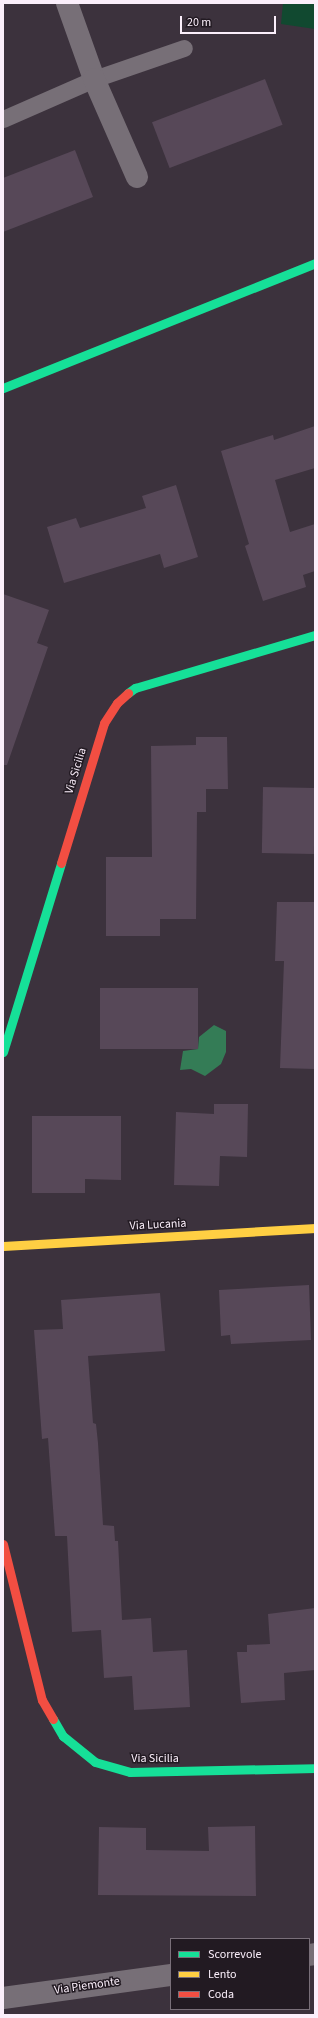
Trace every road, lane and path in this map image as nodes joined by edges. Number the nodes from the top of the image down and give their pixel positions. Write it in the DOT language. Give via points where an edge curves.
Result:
graph roads {
  1 [pos="67,3"];
  2 [pos="184,48"];
  3 [pos="94,79"];
  4 [pos="3,119"];
  5 [pos="137,177"];
  6 [pos="315,263"];
  7 [pos="3,388"];
  8 [pos="315,635"];
  9 [pos="3,1052"];
  10 [pos="315,1228"];
  11 [pos="3,1246"];
  12 [pos="3,1544"];
  13 [pos="315,1768"];
  14 [pos="170,1974"];
  15 [pos="3,1998"];
  1 -- 3 [label="street"];
  2 -- 3 [label="lane"];
  3 -- 4 [label="lane"];
  3 -- 5 [label="street"];
  6 -- 7 [label="street"];
  8 -- 9 [label="street, Via Sicilia" via="135,688 117,703 104,723"];
  10 -- 11 [label="street, Via Lucania"];
  12 -- 13 [label="street, Via Sicilia" via="42,1700 63,1736 95,1762 130,1772"];
  14 -- 15 [label="street, Via Piemonte"];
}
